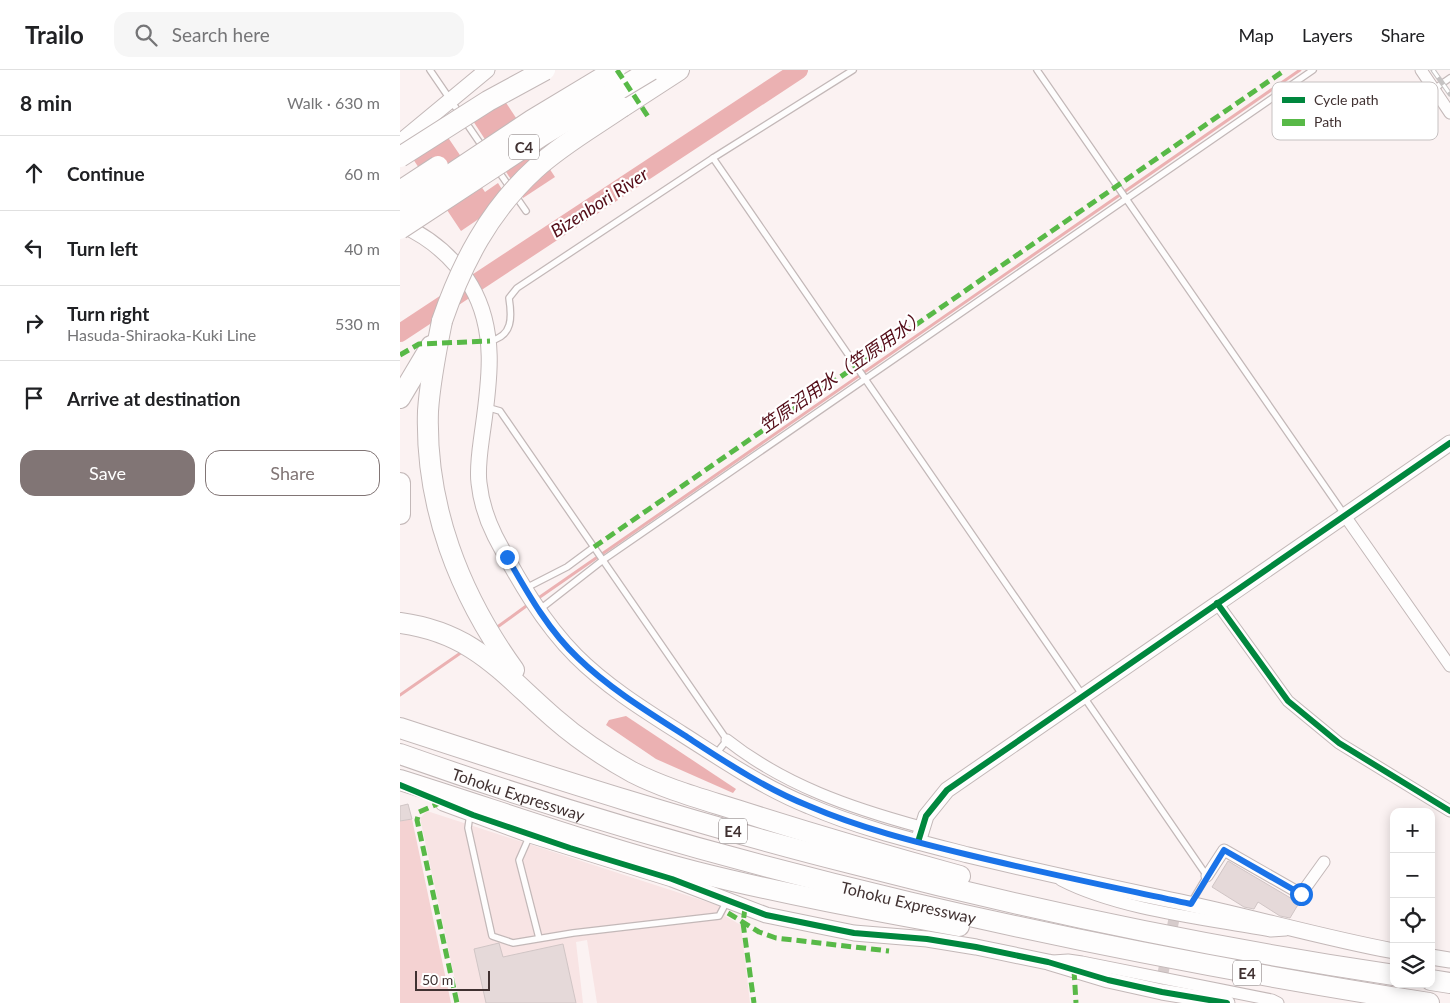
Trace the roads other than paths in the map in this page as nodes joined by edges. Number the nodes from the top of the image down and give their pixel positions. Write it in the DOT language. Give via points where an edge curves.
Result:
graph roads {
  1 [pos="430,70"];
  2 [pos="486,70"];
  3 [pos="545,70"];
  4 [pos="590,70"];
  5 [pos="616,70"];
  6 [pos="651,70"];
  7 [pos="679,70"];
  8 [pos="853,70"];
  9 [pos="1037,70"];
  10 [pos="1313,70"];
  11 [pos="1421,70"];
  12 [pos="1450,78"];
  13 [pos="1296,82"];
  14 [pos="1429,82"];
  15 [pos="1438,86"];
  16 [pos="1438,95"];
  17 [pos="450,99"];
  18 [pos="1272,99"];
  19 [pos="1450,113"];
  20 [pos="400,142"];
  21 [pos="488,155"];
  22 [pos="400,157"];
  23 [pos="713,158"];
  24 [pos="493,163"];
  25 [pos="400,191"];
  26 [pos="1126,200"];
  27 [pos="400,208"];
  28 [pos="526,211"];
  29 [pos="400,224"];
  30 [pos="400,229"];
  31 [pos="442,321"];
  32 [pos="490,341"];
  33 [pos="865,379"];
  34 [pos="400,398"];
  35 [pos="486,407"];
  36 [pos="1450,443"];
  37 [pos="400,483"];
  38 [pos="400,514"];
  39 [pos="1345,516"];
  40 [pos="594,547"];
  41 [pos="603,560"];
  42 [pos="526,588"];
  43 [pos="1217,603"];
  44 [pos="539,610"];
  45 [pos="400,623"];
  46 [pos="493,653"];
  47 [pos="1450,666"];
  48 [pos="1084,696"];
  49 [pos="400,728"];
  50 [pos="726,740"];
  51 [pos="400,754"];
  52 [pos="715,755"];
  53 [pos="400,780"];
  54 [pos="400,785"];
  55 [pos="1450,811"];
  56 [pos="470,814"];
  57 [pos="530,835"];
  58 [pos="919,835"];
  59 [pos="1324,862"];
  60 [pos="1051,875"];
  61 [pos="1208,876"];
  62 [pos="727,901"];
  63 [pos="1191,904"];
  64 [pos="1071,914"];
  65 [pos="1295,929"];
  66 [pos="1066,937"];
  67 [pos="539,938"];
  68 [pos="1390,950"];
  69 [pos="1435,958"];
  70 [pos="1450,960"];
  71 [pos="1048,962"];
  72 [pos="1390,974"];
  73 [pos="1435,981"];
  74 [pos="1450,983"];
  75 [pos="1227,1003"];
  76 [pos="1278,1003"];
  77 [pos="1429,1003"];
  1 -- 17 [label="lane"];
  2 -- 17 [label="street"];
  3 -- 22 [label="highway, bridge" via="488,101"];
  4 -- 25 [label="highway, bridge"];
  5 -- 27 [label="highway, C4, bridge" via="524,125"];
  6 -- 30 [label="highway, C4, bridge" via="535,140"];
  7 -- 31 [label="highway, bridge" via="560,148 516,187 472,250"];
  8 -- 23 [label="lane"];
  9 -- 26 [label="lane"];
  10 -- 13 [label="lane"];
  11 -- 14 [label="street"];
  12 -- 15 [label="lane"];
  16 -- 19 [label="street"];
  17 -- 20 [label="street"];
  17 -- 21 [label="lane"];
  18 -- 26 [label="lane"];
  23 -- 32 [label="lane" via="517,288 509,298 512,318 508,330 499,339"];
  23 -- 33 [label="lane"];
  24 -- 28 [label="lane"];
  26 -- 33 [label="lane"];
  26 -- 39 [label="lane"];
  29 -- 32 [label="street" via="440,247 459,266 480,302"];
  31 -- 34 [label="highway"];
  31 -- 46 [label="highway" via="428,411 432,481 458,573"];
  32 -- 35 [label="street"];
  33 -- 41 [label="lane"];
  33 -- 48 [label="lane"];
  35 -- 40 [label="lane" via="500,411"];
  35 -- 42 [label="street" via="478,481 484,511"];
  36 -- 39 [label="street"];
  37 -- 38 [label="highway"];
  39 -- 43 [label="street"];
  39 -- 47 [label="street"];
  40 -- 41 [label="lane"];
  40 -- 42 [label="lane" via="567,567"];
  41 -- 44 [label="lane"];
  41 -- 50 [label="lane"];
  42 -- 44 [label="street"];
  43 -- 48 [label="street"];
  43 -- 55 [label="street" via="1288,702 1338,743"];
  44 -- 52 [label="street" via="557,635 600,677"];
  45 -- 46 [label="highway" via="433,630"];
  46 -- 64 [label="highway" via="539,704 590,745 658,784 806,832 989,884"];
  48 -- 58 [label="street" via="947,790 936,800"];
  48 -- 61 [label="lane"];
  49 -- 64 [label="highway, Tohoku Expressway / E4" via="608,795 802,850"];
  50 -- 52 [label="lane"];
  50 -- 58 [label="street" via="756,762 816,792"];
  51 -- 66 [label="highway, Tohoku Expressway / E4" via="684,843 913,902"];
  52 -- 58 [label="street" via="808,806"];
  53 -- 66 [label="highway" via="696,872 841,905 963,927"];
  54 -- 56 [label="street"];
  56 -- 57 [label="street"];
  56 -- 67 [label="lane" via="468,828 492,936 513,942"];
  57 -- 62 [label="street" via="672,878"];
  57 -- 67 [label="lane" via="519,860"];
  58 -- 60 [label="street"];
  59 -- 61 [label="street" via="1301,894 1224,850"];
  60 -- 63 [label="street"];
  60 -- 65 [label="street" via="1093,896 1271,931"];
  61 -- 63 [label="lane"];
  62 -- 67 [label="lane" via="719,916"];
  62 -- 71 [label="street" via="766,915 854,933 927,939"];
  63 -- 65 [label="street"];
  64 -- 72 [label="highway, Tohoku Expressway / E4"];
  65 -- 68 [label="street"];
  66 -- 77 [label="highway, Tohoku Expressway / E4" via="1258,975"];
  69 -- 70 [label="street"];
  71 -- 75 [label="street" via="1108,980"];
  71 -- 76 [label="street" via="1075,961"];
  73 -- 74 [label="highway"];
}
